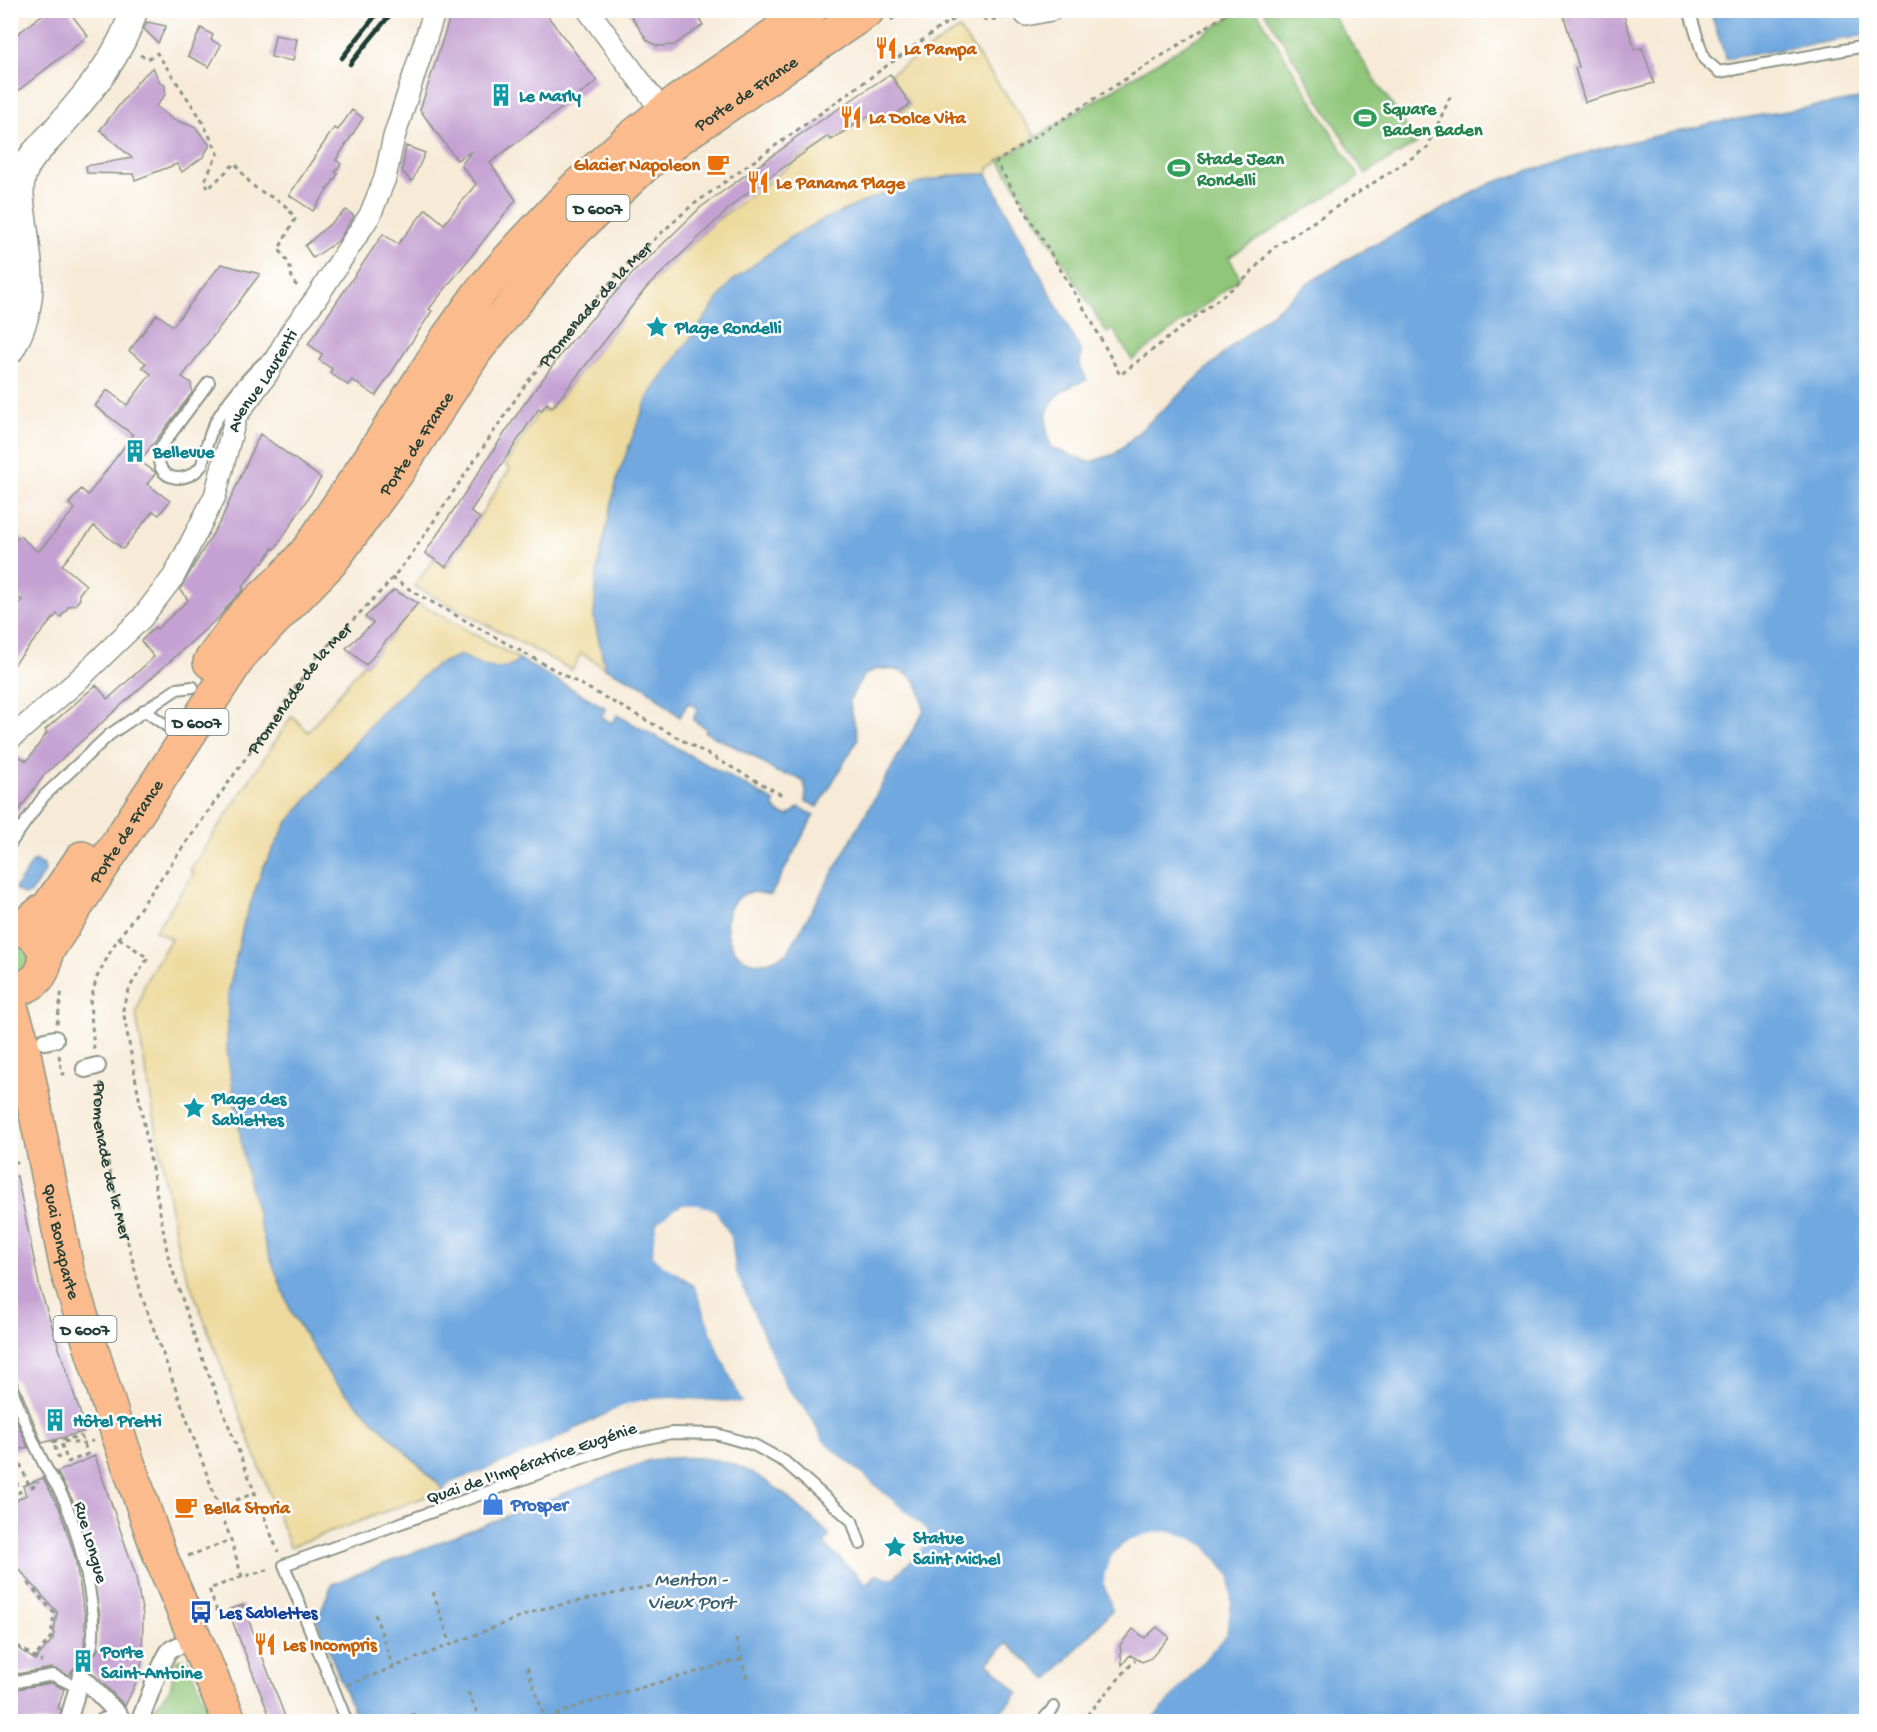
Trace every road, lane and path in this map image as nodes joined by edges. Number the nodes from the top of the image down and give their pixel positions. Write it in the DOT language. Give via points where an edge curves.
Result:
graph roads {
  1 [pos="135,10"];
  2 [pos="435,10"];
  3 [pos="588,10"];
  4 [pos="810,10"];
  5 [pos="904,10"];
  6 [pos="1051,10"];
  7 [pos="1233,10"];
  8 [pos="1689,10"];
  9 [pos="1025,13"];
  10 [pos="878,16"];
  11 [pos="1866,46"];
  12 [pos="135,52"];
  13 [pos="1451,95"];
  14 [pos="672,124"];
  15 [pos="315,300"];
  16 [pos="10,350"];
  17 [pos="280,351"];
  18 [pos="209,382"];
  19 [pos="392,578"];
  20 [pos="156,719"];
  21 [pos="10,739"];
  22 [pos="782,795"];
  23 [pos="10,844"];
  24 [pos="14,930"];
  25 [pos="119,938"];
  26 [pos="32,983"];
  27 [pos="45,1038"];
  28 [pos="10,1156"];
  29 [pos="18,1162"];
  30 [pos="10,1384"];
  31 [pos="10,1439"];
  32 [pos="102,1439"];
  33 [pos="18,1457"];
  34 [pos="10,1460"];
  35 [pos="10,1465"];
  36 [pos="62,1466"];
  37 [pos="38,1484"];
  38 [pos="10,1493"];
  39 [pos="255,1493"];
  40 [pos="236,1500"];
  41 [pos="231,1540"];
  42 [pos="860,1544"];
  43 [pos="187,1557"];
  44 [pos="284,1565"];
  45 [pos="704,1575"];
  46 [pos="242,1577"];
  47 [pos="28,1583"];
  48 [pos="433,1592"];
  49 [pos="217,1611"];
  50 [pos="375,1614"];
  51 [pos="736,1639"];
  52 [pos="10,1641"];
  53 [pos="183,1644"];
  54 [pos="451,1644"];
  55 [pos="91,1648"];
  56 [pos="35,1657"];
  57 [pos="742,1659"];
  58 [pos="1135,1660"];
  59 [pos="393,1667"];
  60 [pos="527,1667"];
  61 [pos="53,1675"];
  62 [pos="747,1678"];
  63 [pos="10,1683"];
  64 [pos="343,1687"];
  65 [pos="468,1692"];
  66 [pos="1054,1707"];
  67 [pos="413,1713"];
  68 [pos="545,1719"];
  69 [pos="61,1722"];
  70 [pos="68,1722"];
  71 [pos="103,1722"];
  72 [pos="139,1722"];
  73 [pos="230,1722"];
  74 [pos="347,1722"];
  75 [pos="416,1722"];
  76 [pos="481,1722"];
  77 [pos="539,1722"];
  78 [pos="1041,1722"];
  79 [pos="1081,1722"];
  1 -- 16 [label="street" via="119,47 97,82 22,175 20,196 30,280 21,331"];
  2 -- 15 [label="street, Avenue Laurenti" via="394,137 385,178 370,215"];
  3 -- 14 [label="street"];
  4 -- 14 [label="main road, Porte de France / D 6007"];
  5 -- 10 [label="path"];
  6 -- 9 [label="street"];
  7 -- 13 [label="path" via="996,162 1120,375 1247,277 1273,248 1426,147"];
  8 -- 11 [label="lane" via="1704,59 1719,72"];
  9 -- 19 [label="path, Promenade de la Mer" via="987,20 966,13 945,24 690,207 626,265 574,323 525,385"];
  10 -- 14 [label="main road, Porte de France / D 6007"];
  12 -- 15 [label="path" via="148,59 157,53 200,117 218,153 205,180 208,189 235,163 256,189 277,198 290,211 295,219 279,249 289,264 293,282"];
  14 -- 20 [label="main road, Porte de France / D 6007" via="576,187 481,291 309,549 244,615 193,687"];
  14 -- 26 [label="main road, Porte de France / D 6007" via="637,172 569,236 476,350 384,491 330,563 242,653"];
  15 -- 17 [label="street, Avenue Laurenti"];
  17 -- 18 [label="lane" via="261,363 221,413 198,470 188,477 165,475 157,457 161,447"];
  17 -- 21 [label="street, Avenue Laurenti" via="236,416 215,496 174,576 141,619"];
  19 -- 22 [label="path"];
  19 -- 25 [label="path, Promenade de la Mer" via="317,657"];
  20 -- 23 [label="lane" via="109,735 44,796"];
  20 -- 24 [label="main road, Porte de France / D 6007" via="123,798 49,906"];
  24 -- 26 [label="main road" via="37,939"];
  25 -- 39 [label="path" via="148,958 129,988 123,1010 168,1256 198,1347"];
  25 -- 41 [label="path, Promenade de la Mer" via="97,977 90,1003 91,1067 100,1081 100,1122 142,1297"];
  26 -- 27 [label="main road, Quai Bonaparte / D 6007"];
  26 -- 27 [label="path" via="58,1008"];
  27 -- 73 [label="main road, Quai Bonaparte / D 6007" via="67,1270 159,1550"];
  28 -- 29 [label="path" via="12,1163"];
  30 -- 55 [label="lane, Rue Longue" via="37,1450 66,1504 93,1616"];
  31 -- 33 [label="path"];
  32 -- 36 [label="path, bridge" via="80,1444 61,1443 68,1462 88,1454 81,1436 54,1442"];
  33 -- 34 [label="path"];
  33 -- 37 [label="path" via="30,1488"];
  35 -- 38 [label="path" via="20,1492 11,1496"];
  39 -- 40 [label="path"];
  39 -- 44 [label="path"];
  41 -- 43 [label="path"];
  41 -- 46 [label="path, Promenade de la Mer"];
  42 -- 44 [label="lane, Quai de l'Impératrice Eugénie" via="852,1521 785,1462 754,1445 716,1434 671,1433 621,1444"];
  44 -- 46 [label="path"];
  44 -- 74 [label="lane"];
  45 -- 54 [label="path" via="541,1609"];
  46 -- 49 [label="path" via="209,1589"];
  47 -- 56 [label="path" via="54,1613 51,1637"];
  48 -- 54 [label="path"];
  50 -- 59 [label="path"];
  51 -- 57 [label="path"];
  52 -- 56 [label="path"];
  53 -- 72 [label="street" via="171,1649 164,1658"];
  54 -- 59 [label="path"];
  56 -- 61 [label="path"];
  57 -- 62 [label="path"];
  57 -- 68 [label="path" via="580,1705"];
  58 -- 79 [label="path"];
  59 -- 64 [label="path"];
  60 -- 68 [label="path"];
  61 -- 63 [label="lane"];
  61 -- 69 [label="lane" via="72,1679"];
  65 -- 76 [label="path"];
  66 -- 78 [label="lane"];
  67 -- 75 [label="path"];
  68 -- 77 [label="path"];
  70 -- 71 [label="street" via="81,1676 120,1716"];
}
